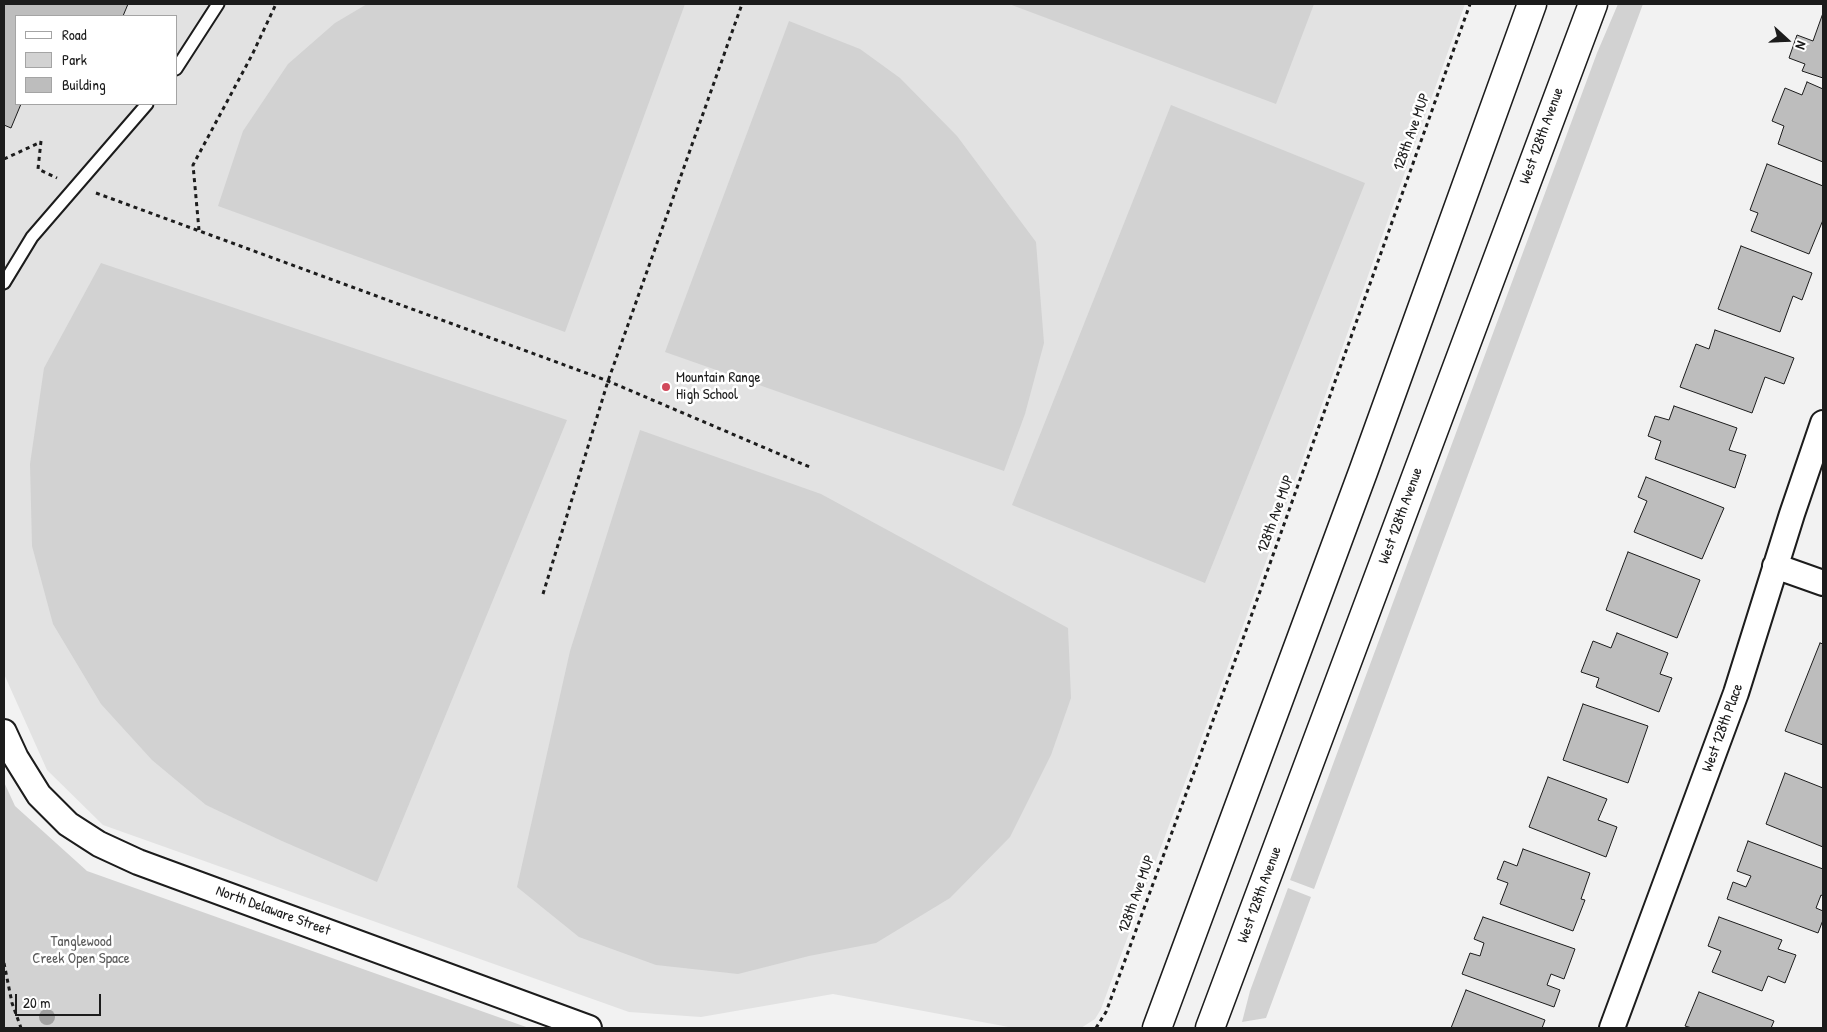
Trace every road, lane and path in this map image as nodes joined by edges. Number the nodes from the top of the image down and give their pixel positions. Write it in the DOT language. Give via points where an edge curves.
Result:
graph roads {
  1 [pos="218,4"];
  2 [pos="276,4"];
  3 [pos="742,4"];
  4 [pos="1470,4"];
  5 [pos="1532,4"];
  6 [pos="1592,4"];
  7 [pos="178,66"];
  8 [pos="146,105"];
  9 [pos="4,159"];
  10 [pos="77,186"];
  11 [pos="199,231"];
  12 [pos="4,283"];
  13 [pos="608,381"];
  14 [pos="1823,423"];
  15 [pos="812,468"];
  16 [pos="1775,566"];
  17 [pos="1823,583"];
  18 [pos="543,594"];
  19 [pos="4,732"];
  20 [pos="4,963"];
  21 [pos="1170,995"];
  22 [pos="1213,1026"];
  23 [pos="21,1028"];
  24 [pos="589,1028"];
  25 [pos="1096,1028"];
  26 [pos="1135,1028"];
  27 [pos="1157,1028"];
  28 [pos="1612,1028"];
  1 -- 7 [label="lane"];
  2 -- 11 [label="path" via="193,165"];
  3 -- 13 [label="path"];
  4 -- 25 [label="path, 128th Ave MUP" via="1248,625 1109,1003"];
  5 -- 21 [label="main road"];
  6 -- 22 [label="main road, West 128th Avenue"];
  8 -- 10 [label="lane"];
  9 -- 10 [label="path" via="41,142 38,169"];
  10 -- 11 [label="path"];
  10 -- 12 [label="lane" via="32,237"];
  11 -- 13 [label="path"];
  13 -- 15 [label="path"];
  13 -- 18 [label="path"];
  14 -- 16 [label="street, West 128th Place"];
  16 -- 17 [label="street"];
  16 -- 28 [label="street, West 128th Place" via="1736,693"];
  19 -- 24 [label="street, North Delaware Street" via="39,795 68,824 99,844 138,862"];
  20 -- 23 [label="path"];
  21 -- 26 [label="main road"];
  21 -- 27 [label="main road"];
}
